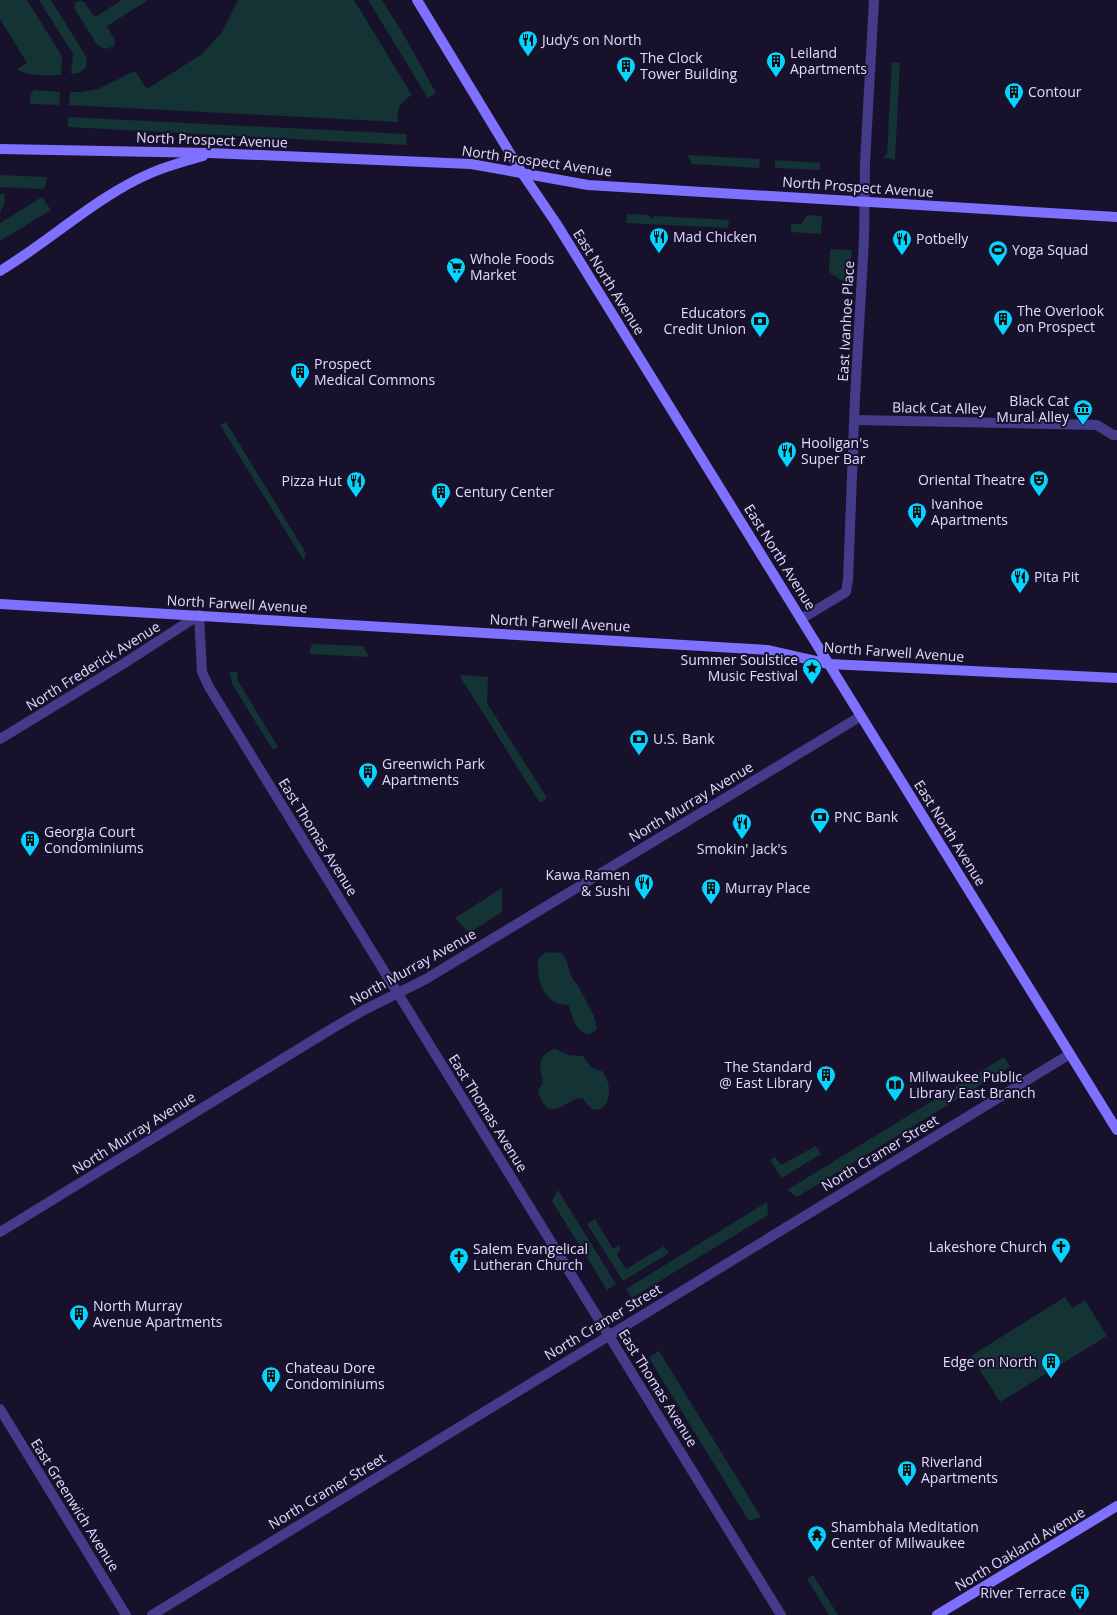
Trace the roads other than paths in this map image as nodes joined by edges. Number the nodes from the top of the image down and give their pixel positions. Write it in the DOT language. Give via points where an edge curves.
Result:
graph roads {
  1 [pos="417,0"];
  2 [pos="874,0"];
  3 [pos="0,149"];
  4 [pos="210,153"];
  5 [pos="522,173"];
  6 [pos="864,202"];
  7 [pos="1117,217"];
  8 [pos="0,271"];
  9 [pos="855,420"];
  10 [pos="1117,435"];
  11 [pos="0,604"];
  12 [pos="200,616"];
  13 [pos="801,619"];
  14 [pos="829,664"];
  15 [pos="1117,678"];
  16 [pos="861,716"];
  17 [pos="0,739"];
  18 [pos="398,993"];
  19 [pos="1070,1054"];
  20 [pos="1117,1130"];
  21 [pos="0,1232"];
  22 [pos="609,1335"];
  23 [pos="0,1409"];
  24 [pos="1117,1506"];
  25 [pos="126,1615"];
  26 [pos="152,1615"];
  27 [pos="781,1615"];
  28 [pos="937,1615"];
  1 -- 5 [label="main road, East North Avenue"];
  2 -- 6 [label="street, East Ivanhoe Place"];
  3 -- 4 [label="main road, North Prospect Avenue"];
  4 -- 5 [label="main road, North Prospect Avenue" via="470,164"];
  4 -- 8 [label="main road" via="151,173 110,195"];
  5 -- 6 [label="main road, North Prospect Avenue" via="588,185"];
  5 -- 13 [label="main road, East North Avenue" via="556,223"];
  6 -- 7 [label="main road, North Prospect Avenue"];
  6 -- 9 [label="street, East Ivanhoe Place"];
  9 -- 10 [label="street, Black Cat Alley" via="1097,425"];
  9 -- 13 [label="street, East Ivanhoe Place" via="846,592"];
  11 -- 12 [label="main road, North Farwell Avenue"];
  12 -- 14 [label="main road, North Farwell Avenue" via="767,650"];
  12 -- 17 [label="street, North Frederick Avenue"];
  12 -- 18 [label="street, East Thomas Avenue" via="202,672 209,687"];
  13 -- 14 [label="main road, East North Avenue"];
  14 -- 15 [label="main road, North Farwell Avenue"];
  14 -- 16 [label="main road, East North Avenue"];
  16 -- 18 [label="street, North Murray Avenue" via="426,979"];
  16 -- 19 [label="main road, East North Avenue"];
  18 -- 21 [label="street, North Murray Avenue" via="339,1024"];
  18 -- 22 [label="street, East Thomas Avenue"];
  19 -- 20 [label="main road, East North Avenue"];
  19 -- 22 [label="street, North Cramer Street"];
  22 -- 26 [label="street, North Cramer Street"];
  22 -- 27 [label="street, East Thomas Avenue"];
  23 -- 25 [label="street, East Greenwich Avenue"];
  24 -- 28 [label="main road, North Oakland Avenue"];
}
